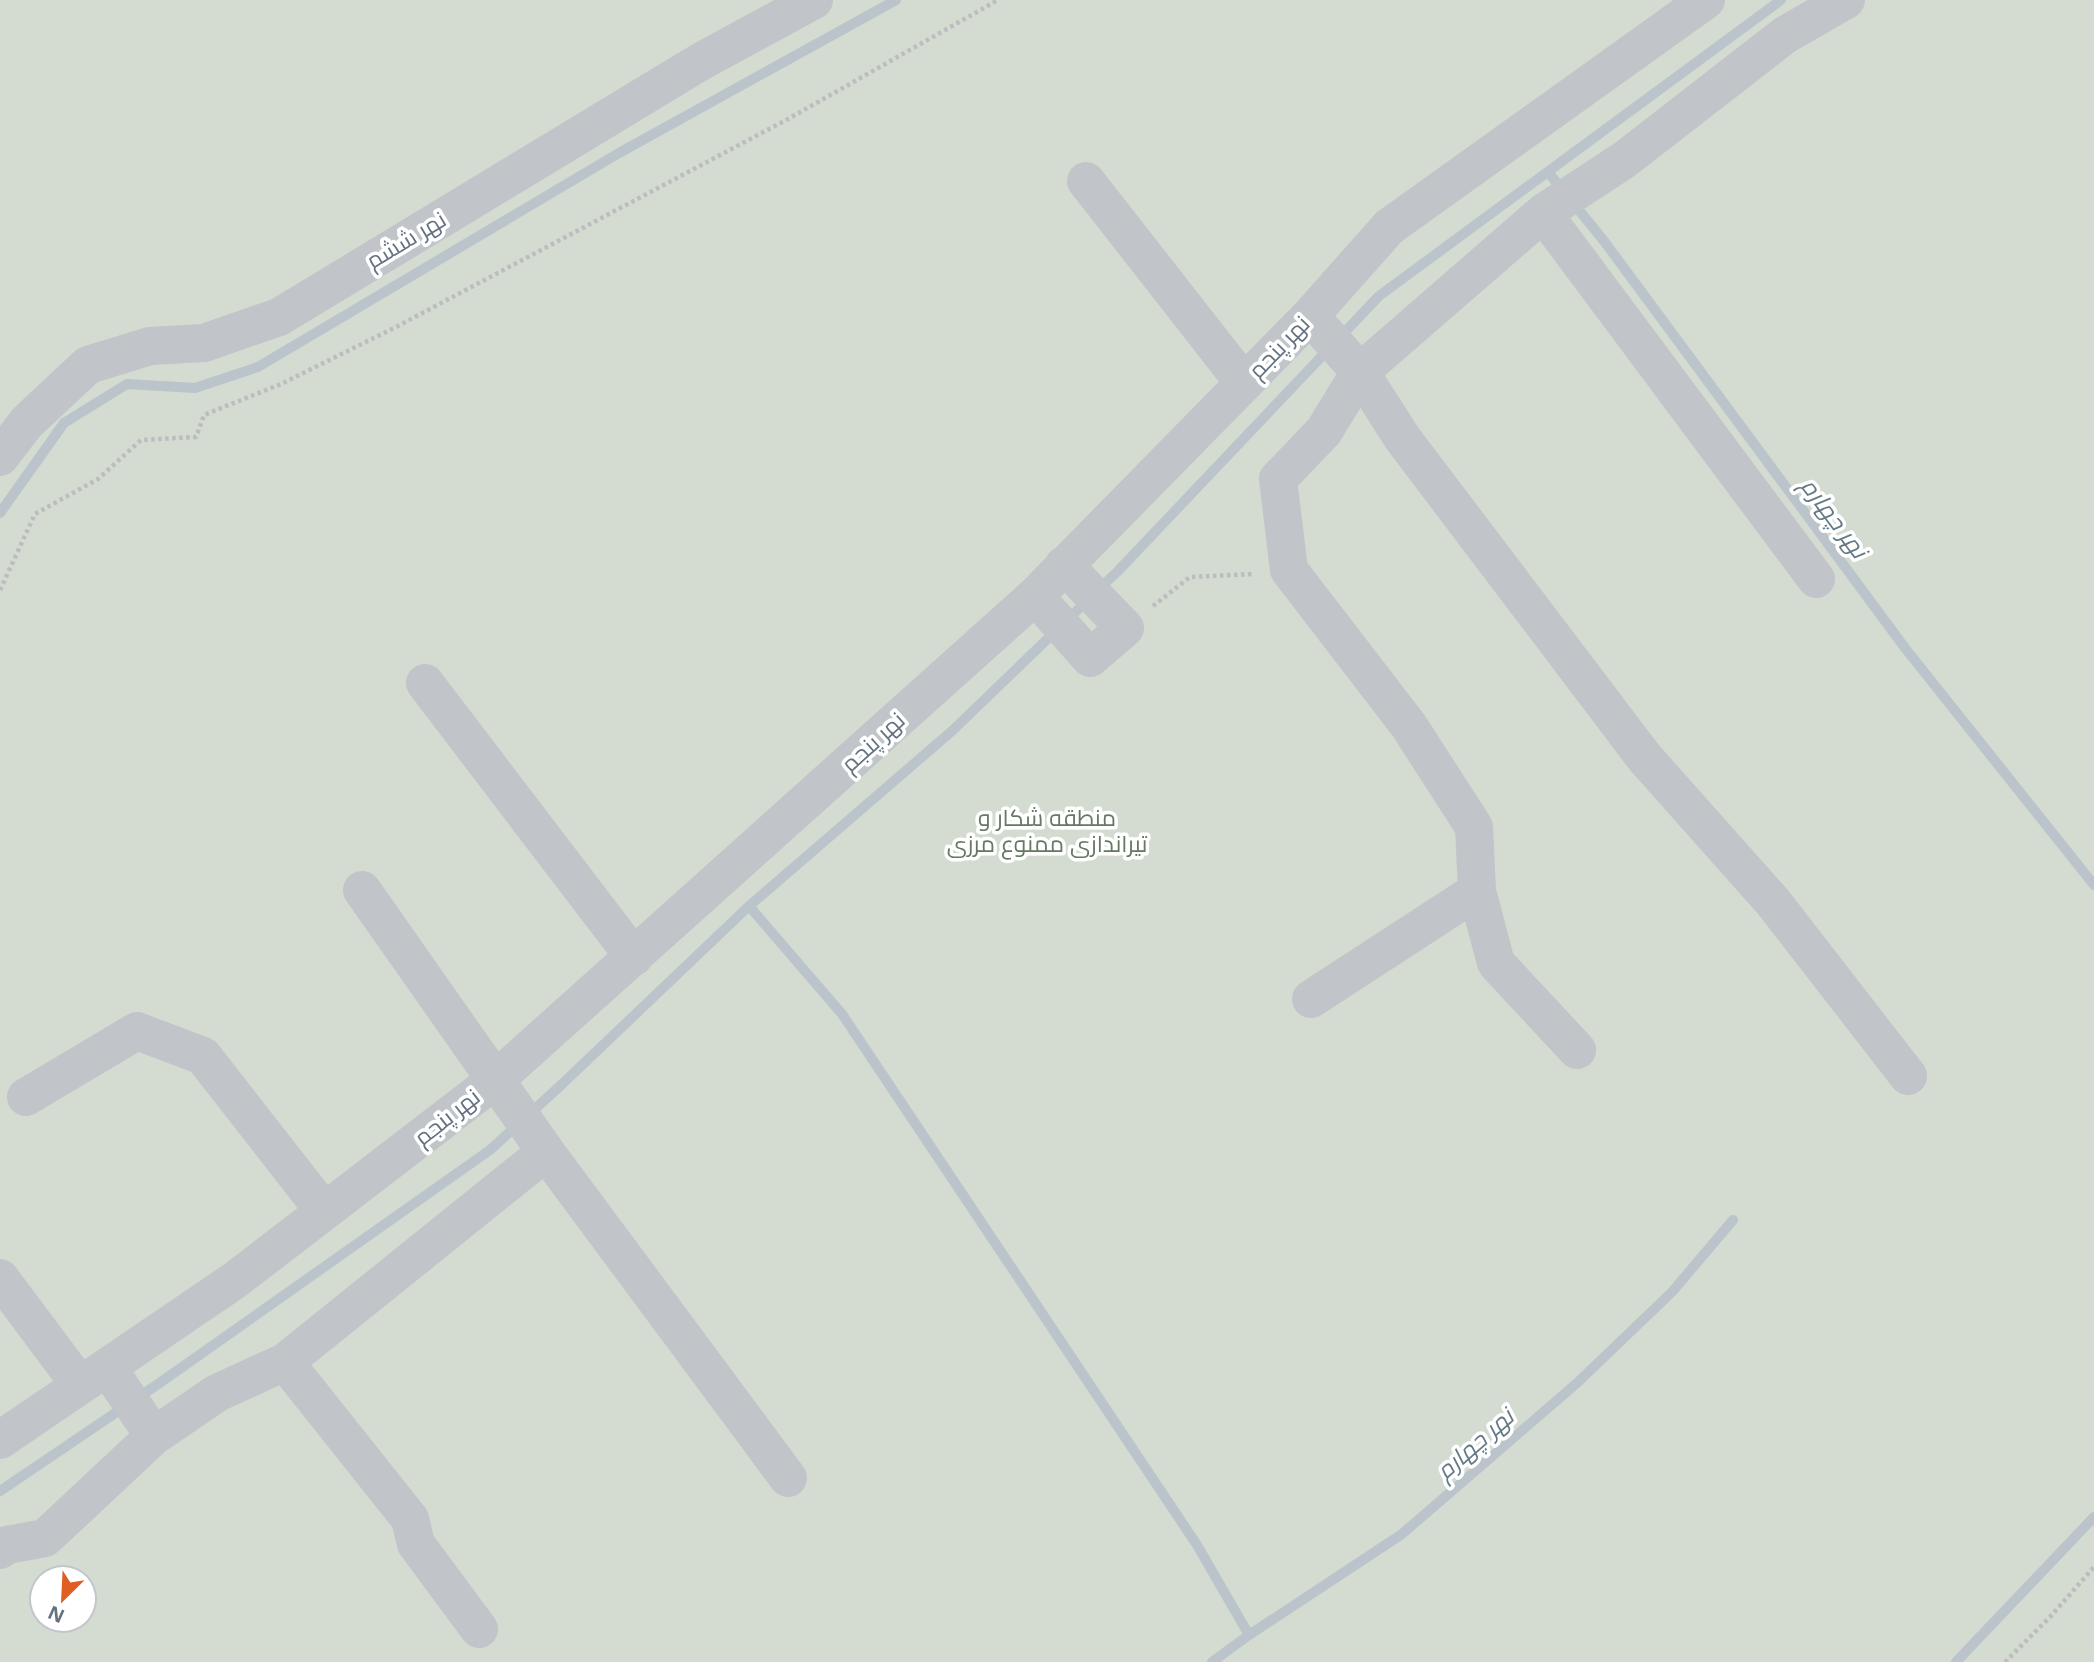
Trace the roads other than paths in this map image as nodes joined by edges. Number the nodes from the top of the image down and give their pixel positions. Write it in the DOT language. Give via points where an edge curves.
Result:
graph roads {
  1 [pos="814,0"];
  2 [pos="1706,0"];
  3 [pos="1846,0"];
  4 [pos="1086,181"];
  5 [pos="1560,201"];
  6 [pos="1335,343"];
  7 [pos="1244,383"];
  8 [pos="0,457"];
  9 [pos="1072,573"];
  10 [pos="1816,579"];
  11 [pos="1040,603"];
  12 [pos="425,683"];
  13 [pos="362,890"];
  14 [pos="1477,891"];
  15 [pos="634,957"];
  16 [pos="1311,999"];
  17 [pos="1577,1050"];
  18 [pos="1908,1076"];
  19 [pos="501,1090"];
  20 [pos="26,1097"];
  21 [pos="540,1145"];
  22 [pos="324,1212"];
  23 [pos="0,1278"];
  24 [pos="285,1362"];
  25 [pos="102,1380"];
  26 [pos="148,1428"];
  27 [pos="0,1440"];
  28 [pos="788,1478"];
  29 [pos="0,1549"];
  30 [pos="479,1629"];
  1 -- 8 [label="street, نهر ششم" via="700,62 279,317 204,343 150,346 88,365 27,422"];
  2 -- 6 [label="street, نهر پنجم" via="1389,227"];
  3 -- 5 [label="street" via="1785,35 1624,160"];
  4 -- 7 [label="street"];
  5 -- 6 [label="street"];
  5 -- 10 [label="street"];
  6 -- 7 [label="street, نهر پنجم"];
  6 -- 14 [label="street" via="1324,431 1278,479 1290,570 1409,726 1474,827"];
  6 -- 18 [label="street" via="1644,757 1773,902"];
  7 -- 9 [label="street, نهر پنجم"];
  9 -- 11 [label="street, نهر پنجم"];
  9 -- 11 [label="street" via="1116,618 1090,658"];
  11 -- 15 [label="street, نهر پنجم"];
  12 -- 15 [label="street"];
  13 -- 19 [label="street"];
  14 -- 16 [label="street"];
  14 -- 17 [label="street" via="1496,963"];
  15 -- 19 [label="street, نهر پنجم"];
  19 -- 21 [label="street"];
  19 -- 22 [label="street, نهر پنجم"];
  20 -- 22 [label="street" via="136,1031 203,1056"];
  21 -- 24 [label="street"];
  21 -- 28 [label="street"];
  22 -- 25 [label="street, نهر پنجم"];
  23 -- 25 [label="street"];
  24 -- 26 [label="street"];
  24 -- 30 [label="street" via="410,1519 416,1544"];
  25 -- 26 [label="street"];
  25 -- 27 [label="street, نهر پنجم"];
  26 -- 29 [label="street" via="45,1538"];
}
